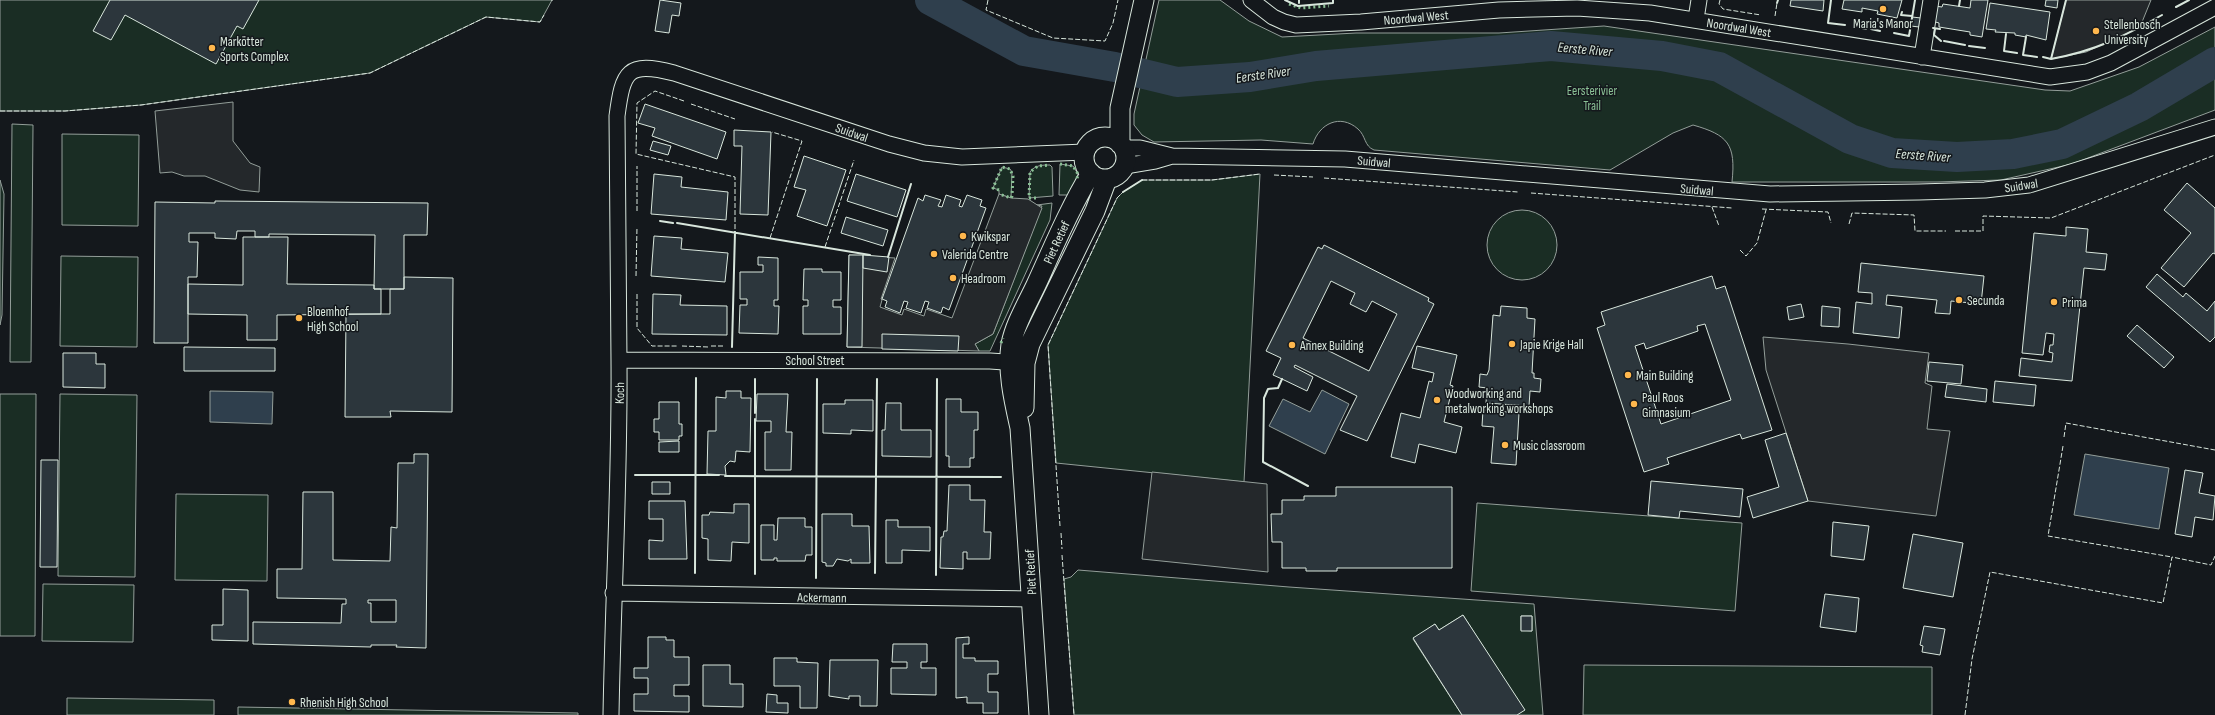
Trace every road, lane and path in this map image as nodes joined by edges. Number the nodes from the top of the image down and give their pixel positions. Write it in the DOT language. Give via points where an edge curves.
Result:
graph roads {
  1 [pos="1144,0"];
  2 [pos="1251,0"];
  3 [pos="1699,0"];
  4 [pos="1932,0"];
  5 [pos="1499,5"];
  6 [pos="2215,7"];
  7 [pos="1696,20"];
  8 [pos="1922,57"];
  9 [pos="627,74"];
  10 [pos="1120,108"];
  11 [pos="2215,127"];
  12 [pos="1102,138"];
  13 [pos="1085,152"];
  14 [pos="1123,152"];
  15 [pos="1099,176"];
  16 [pos="619,360"];
  17 [pos="1018,362"];
  18 [pos="613,593"];
  19 [pos="1031,599"];
  20 [pos="611,715"];
  21 [pos="1039,715"];
  1 -- 10 [label="street"];
  2 -- 5 [label="street, Noordwal West" via="1273,17 1296,24 1361,22"];
  3 -- 7 [label="street"];
  4 -- 8 [label="street"];
  5 -- 7 [label="street, Noordwal West" via="1610,9"];
  6 -- 8 [label="street, Noordwal West" via="2111,62 2087,72 2070,75 2050,77"];
  7 -- 8 [label="street, Noordwal West"];
  9 -- 13 [label="street, Suidwal" via="635,69 644,68 674,73 889,144 924,153 962,157"];
  9 -- 16 [label="street, Koch" via="621,85 617,116"];
  10 -- 12 [label="street"];
  10 -- 14 [label="street"];
  11 -- 14 [label="street, Suidwal" via="2029,185 1985,190 1926,192 1770,194 1345,159 1172,156 1140,148"];
  12 -- 13 [label="street" via="1094,140"];
  12 -- 14 [label="street" via="1109,138"];
  13 -- 15 [label="street" via="1086,167"];
  14 -- 15 [label="street" via="1118,175"];
  15 -- 17 [label="street, Piet Retief" via="1095,211 1030,344"];
  16 -- 17 [label="street, School Street"];
  16 -- 18 [label="street, Koch" via="617,548"];
  17 -- 19 [label="street, Piet Retief" via="1024,407 1020,428"];
  18 -- 19 [label="street, Ackermann"];
  18 -- 20 [label="street, Koch"];
  19 -- 21 [label="street, Piet Retief"];
}
